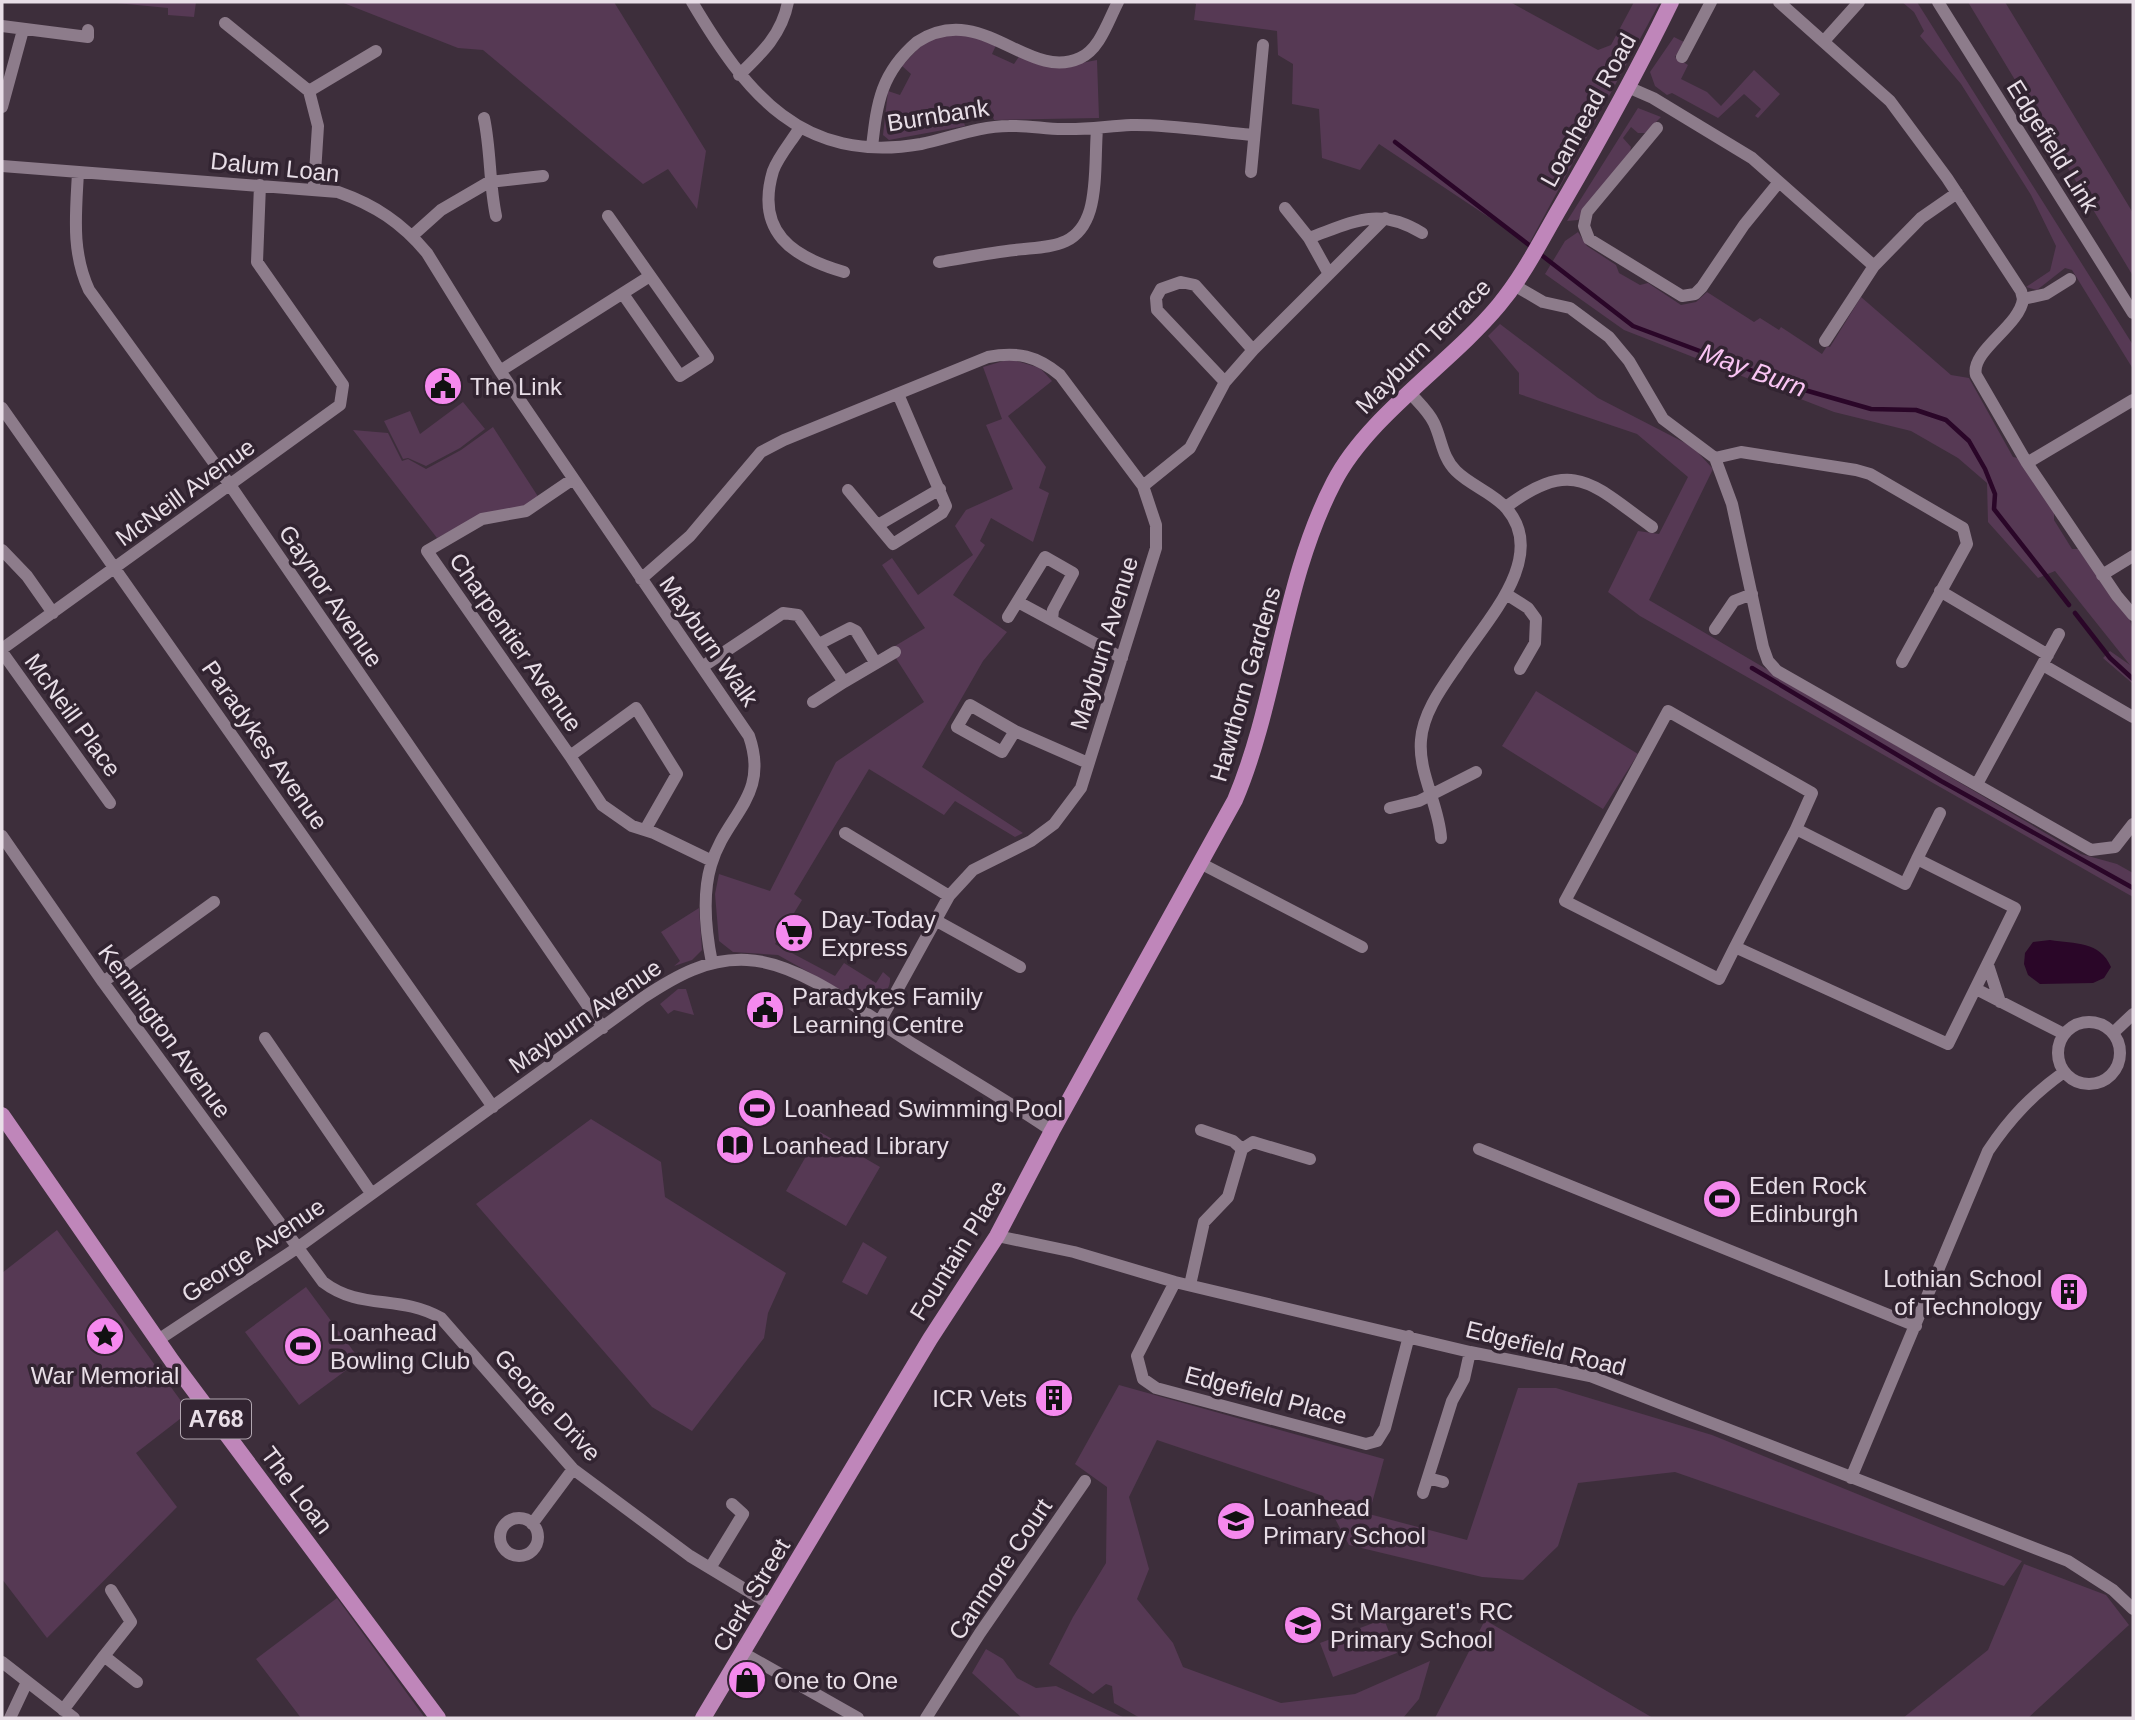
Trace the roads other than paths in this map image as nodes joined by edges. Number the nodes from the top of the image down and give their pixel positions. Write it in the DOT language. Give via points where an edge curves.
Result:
graph roads {
  1 [pos="692,2"];
  2 [pos="788,2"];
  3 [pos="1671,2"];
  4 [pos="1711,2"];
  5 [pos="1779,2"];
  6 [pos="1859,2"];
  7 [pos="1938,2"];
  8 [pos="1112,4"];
  9 [pos="225,23"];
  10 [pos="2,26"];
  11 [pos="23,30"];
  12 [pos="88,30"];
  13 [pos="1824,41"];
  14 [pos="1264,45"];
  15 [pos="376,51"];
  16 [pos="1682,57"];
  17 [pos="1259,71"];
  18 [pos="1273,71"];
  19 [pos="739,75"];
  20 [pos="1630,88"];
  21 [pos="309,91"];
  22 [pos="2,107"];
  23 [pos="484,118"];
  24 [pos="1657,128"];
  25 [pos="799,129"];
  26 [pos="1097,129"];
  27 [pos="1253,135"];
  28 [pos="872,147"];
  29 [pos="2,166"];
  30 [pos="78,172"];
  31 [pos="1251,172"];
  32 [pos="543,176"];
  33 [pos="489,182"];
  34 [pos="1779,183"];
  35 [pos="260,185"];
  36 [pos="314,189"];
  37 [pos="1957,193"];
  38 [pos="1285,208"];
  39 [pos="496,216"];
  40 [pos="608,216"];
  41 [pos="1385,218"];
  42 [pos="1422,233"];
  43 [pos="412,236"];
  44 [pos="1309,238"];
  45 [pos="939,262"];
  46 [pos="1528,262"];
  47 [pos="1874,266"];
  48 [pos="844,272"];
  49 [pos="1329,274"];
  50 [pos="650,275"];
  51 [pos="2070,279"];
  52 [pos="1514,285"];
  53 [pos="624,294"];
  54 [pos="2023,299"];
  55 [pos="2133,313"];
  56 [pos="1825,341"];
  57 [pos="1253,350"];
  58 [pos="500,371"];
  59 [pos="1226,382"];
  60 [pos="898,394"];
  61 [pos="1411,394"];
  62 [pos="2133,400"];
  63 [pos="2,408"];
  64 [pos="1715,458"];
  65 [pos="1348,460"];
  66 [pos="2027,463"];
  67 [pos="573,479"];
  68 [pos="230,485"];
  69 [pos="1143,486"];
  70 [pos="940,489"];
  71 [pos="848,490"];
  72 [pos="1506,507"];
  73 [pos="1644,524"];
  74 [pos="878,525"];
  75 [pos="2,550"];
  76 [pos="2133,556"];
  77 [pos="115,568"];
  78 [pos="2102,575"];
  79 [pos="641,579"];
  80 [pos="1940,591"];
  81 [pos="1506,594"];
  82 [pos="1752,594"];
  83 [pos="1018,602"];
  84 [pos="53,613"];
  85 [pos="2133,615"];
  86 [pos="1008,617"];
  87 [pos="1052,620"];
  88 [pos="1715,629"];
  89 [pos="2059,634"];
  90 [pos="819,644"];
  91 [pos="2,651"];
  92 [pos="895,652"];
  93 [pos="1122,658"];
  94 [pos="2045,660"];
  95 [pos="875,662"];
  96 [pos="1902,662"];
  97 [pos="702,667"];
  98 [pos="1520,669"];
  99 [pos="844,682"];
  100 [pos="813,702"];
  101 [pos="2133,717"];
  102 [pos="1015,731"];
  103 [pos="570,756"];
  104 [pos="1088,763"];
  105 [pos="1476,772"];
  106 [pos="1977,784"];
  107 [pos="1432,794"];
  108 [pos="110,803"];
  109 [pos="1390,808"];
  110 [pos="1940,813"];
  111 [pos="2133,824"];
  112 [pos="1796,829"];
  113 [pos="645,830"];
  114 [pos="845,833"];
  115 [pos="2,836"];
  116 [pos="1441,838"];
  117 [pos="1917,859"];
  118 [pos="712,861"];
  119 [pos="1200,863"];
  120 [pos="949,896"];
  121 [pos="214,902"];
  122 [pos="935,920"];
  123 [pos="1362,947"];
  124 [pos="1735,947"];
  125 [pos="712,962"];
  126 [pos="1988,965"];
  127 [pos="1020,967"];
  128 [pos="103,982"];
  129 [pos="1976,989"];
  130 [pos="2000,1002"];
  131 [pos="2133,1014"];
  132 [pos="879,1023"];
  133 [pos="1112,1025"];
  134 [pos="603,1028"];
  135 [pos="2113,1032"];
  136 [pos="2064,1034"];
  137 [pos="265,1038"];
  138 [pos="2064,1072"];
  139 [pos="493,1107"];
  140 [pos="2,1115"];
  141 [pos="1201,1130"];
  142 [pos="1052,1131"];
  143 [pos="1242,1149"];
  144 [pos="1479,1149"];
  145 [pos="1310,1159"];
  146 [pos="371,1193"];
  147 [pos="997,1236"];
  148 [pos="297,1248"];
  149 [pos="1175,1282"];
  150 [pos="1190,1285"];
  151 [pos="1916,1326"];
  152 [pos="1409,1336"];
  153 [pos="158,1340"];
  154 [pos="1470,1352"];
  155 [pos="573,1469"];
  156 [pos="1428,1478"];
  157 [pos="1851,1478"];
  158 [pos="1085,1481"];
  159 [pos="1443,1482"];
  160 [pos="1423,1493"];
  161 [pos="837,1494"];
  162 [pos="733,1504"];
  163 [pos="532,1524"];
  164 [pos="710,1568"];
  165 [pos="111,1590"];
  166 [pos="771,1605"];
  167 [pos="2133,1609"];
  168 [pos="743,1653"];
  169 [pos="104,1656"];
  170 [pos="2,1662"];
  171 [pos="27,1682"];
  172 [pos="137,1682"];
  173 [pos="63,1710"];
  174 [pos="10,1718"];
  175 [pos="74,1718"];
  176 [pos="438,1718"];
  177 [pos="703,1718"];
  178 [pos="858,1718"];
  179 [pos="926,1718"];
  1 -- 19 [label="street, Burnbank"];
  2 -- 19 [label="street" via="769,46"];
  3 -- 20 [label="main road, Loanhead Road"];
  4 -- 16 [label="street"];
  5 -- 13 [label="street"];
  6 -- 13 [label="street"];
  7 -- 55 [label="street, Edgefield Link"];
  8 -- 28 [label="street" via="1095,47 1079,59 1049,61 978,25 951,23 929,31 889,74 878,99"];
  9 -- 21 [label="street"];
  10 -- 11 [label="street"];
  11 -- 12 [label="street" via="88,37"];
  11 -- 22 [label="street"];
  13 -- 37 [label="street" via="1890,101"];
  14 -- 17 [label="street"];
  15 -- 21 [label="street"];
  17 -- 18 [label="street"];
  17 -- 27 [label="street"];
  19 -- 25 [label="street, Burnbank"];
  20 -- 34 [label="street" via="1740,149"];
  20 -- 46 [label="main road, Loanhead Road"];
  21 -- 36 [label="street" via="318,126"];
  23 -- 33 [label="street" via="492,158"];
  24 -- 34 [label="street" via="1637,143 1587,212 1585,233 1609,253 1682,296 1696,294"];
  25 -- 28 [label="street, Burnbank"];
  25 -- 48 [label="street" via="774,169 769,201 776,233 812,270"];
  26 -- 27 [label="street, Burnbank" via="1133,125"];
  26 -- 28 [label="street, Burnbank" via="1008,125 919,144"];
  26 -- 45 [label="street" via="1090,209 1082,227 1068,240 959,265"];
  27 -- 31 [label="street"];
  29 -- 30 [label="street, Dalum Loan"];
  30 -- 35 [label="street, Dalum Loan"];
  30 -- 68 [label="street, Gaynor Avenue" via="75,245 89,290"];
  32 -- 33 [label="street"];
  33 -- 39 [label="street"];
  33 -- 43 [label="street" via="441,210"];
  34 -- 47 [label="street"];
  35 -- 36 [label="street, Dalum Loan"];
  35 -- 68 [label="street, McNeill Avenue" via="257,262 343,385 341,405"];
  36 -- 43 [label="street, Dalum Loan" via="361,200"];
  37 -- 47 [label="street" via="1921,218"];
  37 -- 54 [label="street"];
  38 -- 44 [label="street"];
  40 -- 50 [label="street"];
  41 -- 42 [label="street"];
  41 -- 44 [label="street" via="1371,216"];
  41 -- 49 [label="street"];
  43 -- 58 [label="street, Dalum Loan"];
  44 -- 49 [label="street"];
  46 -- 52 [label="main road, Mayburn Terrace"];
  47 -- 56 [label="street"];
  49 -- 57 [label="street"];
  50 -- 53 [label="street"];
  50 -- 53 [label="street" via="709,358 680,376"];
  51 -- 54 [label="street" via="2046,294"];
  52 -- 61 [label="main road, Mayburn Terrace"];
  52 -- 64 [label="street" via="1543,302 1570,308 1609,337 1629,361 1663,419"];
  53 -- 58 [label="street"];
  54 -- 66 [label="street" via="2019,312 1975,369"];
  57 -- 59 [label="street"];
  57 -- 59 [label="street" via="1195,285 1181,282 1161,289 1157,310"];
  58 -- 67 [label="street, Mayburn Walk"];
  59 -- 69 [label="street" via="1190,448"];
  60 -- 69 [label="street, Mayburn Avenue" via="988,357 1028,355 1060,375"];
  60 -- 70 [label="street"];
  60 -- 79 [label="street, Mayburn Avenue" via="761,452 690,536"];
  61 -- 65 [label="main road, Mayburn Terrace" via="1375,426"];
  61 -- 72 [label="street" via="1431,417 1444,455 1456,471"];
  62 -- 66 [label="street"];
  63 -- 77 [label="street, Paradykes Avenue"];
  64 -- 80 [label="street" via="1741,452 1856,470 1963,528 1967,544"];
  64 -- 82 [label="street" via="1732,504"];
  65 -- 119 [label="main road, Hawthorn Gardens" via="1334,482 1309,545 1284,623 1252,760"];
  66 -- 78 [label="street"];
  67 -- 79 [label="street, Mayburn Walk"];
  67 -- 103 [label="street, Charpentier Avenue" via="526,511 482,519 427,551"];
  68 -- 77 [label="street, McNeill Avenue"];
  68 -- 134 [label="street, Gaynor Avenue"];
  69 -- 93 [label="street, Mayburn Avenue" via="1156,525 1156,548"];
  70 -- 74 [label="street"];
  70 -- 74 [label="street" via="946,506 942,513 893,544"];
  71 -- 74 [label="street"];
  72 -- 73 [label="street" via="1530,490 1564,478 1581,480"];
  72 -- 81 [label="street" via="1515,521 1521,555"];
  75 -- 84 [label="street"];
  76 -- 78 [label="street"];
  77 -- 84 [label="street, McNeill Avenue"];
  77 -- 139 [label="street, Paradykes Avenue"];
  78 -- 85 [label="street"];
  79 -- 97 [label="street, Mayburn Walk"];
  80 -- 94 [label="street"];
  80 -- 96 [label="street"];
  81 -- 98 [label="street" via="1536,619 1535,643"];
  81 -- 107 [label="street" via="1443,687 1424,726 1422,758"];
  82 -- 88 [label="street" via="1734,601"];
  82 -- 106 [label="street" via="1763,647 1777,671"];
  83 -- 86 [label="street"];
  83 -- 87 [label="street"];
  83 -- 87 [label="street" via="1045,557 1073,573"];
  84 -- 91 [label="street"];
  87 -- 93 [label="street"];
  89 -- 94 [label="street"];
  90 -- 95 [label="street" via="850,628"];
  90 -- 97 [label="street" via="798,615 783,613"];
  90 -- 99 [label="street"];
  91 -- 108 [label="street, McNeill Place"];
  92 -- 95 [label="street"];
  93 -- 104 [label="street, Mayburn Avenue"];
  94 -- 101 [label="street"];
  94 -- 106 [label="street"];
  95 -- 99 [label="street"];
  97 -- 118 [label="street, Mayburn Walk" via="749,736 756,773 753,790"];
  99 -- 100 [label="street"];
  102 -- 102 [label="street" via="970,705 957,727 1002,752"];
  102 -- 104 [label="street"];
  103 -- 113 [label="street, Charpentier Avenue" via="602,805"];
  103 -- 113 [label="street, Charpentier Avenue" via="636,709 677,774"];
  104 -- 120 [label="street, Mayburn Avenue" via="1081,788 1055,824 973,870"];
  105 -- 107 [label="street"];
  106 -- 111 [label="street" via="2091,850 2115,847"];
  107 -- 109 [label="street"];
  107 -- 116 [label="street"];
  110 -- 117 [label="street"];
  112 -- 117 [label="street" via="1905,884"];
  112 -- 124 [label="street"];
  112 -- 124 [label="street" via="1812,793 1668,711 1565,901 1719,979"];
  113 -- 118 [label="street, Charpentier Avenue"];
  114 -- 120 [label="street"];
  115 -- 128 [label="street, Kennington Avenue"];
  117 -- 126 [label="street" via="2015,908"];
  118 -- 125 [label="street, Mayburn Walk" via="705,889"];
  119 -- 123 [label="street"];
  119 -- 133 [label="main road, Hawthorn Gardens"];
  120 -- 122 [label="street, Mayburn Avenue"];
  121 -- 128 [label="street"];
  122 -- 127 [label="street"];
  122 -- 132 [label="street, Mayburn Avenue"];
  124 -- 129 [label="street" via="1948,1044"];
  125 -- 132 [label="street, Mayburn Avenue" via="779,965"];
  125 -- 134 [label="street, Mayburn Avenue" via="667,982"];
  126 -- 129 [label="street"];
  126 -- 130 [label="street"];
  128 -- 148 [label="street, Kennington Avenue"];
  129 -- 130 [label="street"];
  130 -- 136 [label="street"];
  131 -- 135 [label="street"];
  132 -- 142 [label="street, Mayburn Avenue"];
  133 -- 142 [label="main road, Fountain Place"];
  134 -- 139 [label="street, Mayburn Avenue"];
  135 -- 136 [label="street" via="2085,1022"];
  135 -- 138 [label="street" via="2119,1060 2109,1077 2091,1084 2071,1079"];
  136 -- 138 [label="street" via="2058,1053"];
  137 -- 146 [label="street"];
  138 -- 151 [label="street" via="2031,1095 1988,1151"];
  139 -- 146 [label="street, Mayburn Avenue"];
  140 -- 153 [label="main road, The Loan / A768"];
  141 -- 143 [label="street"];
  142 -- 147 [label="main road, Fountain Place"];
  143 -- 145 [label="street" via="1253,1142"];
  143 -- 150 [label="street" via="1228,1197 1205,1222"];
  144 -- 151 [label="street"];
  146 -- 148 [label="street, George Avenue"];
  147 -- 149 [label="street, Edgefield Road" via="1074,1252"];
  147 -- 161 [label="main road, Fountain Place"];
  148 -- 153 [label="street, George Avenue"];
  148 -- 155 [label="street, George Drive" via="335,1291 355,1299 411,1304 441,1318"];
  149 -- 150 [label="street, Edgefield Road"];
  149 -- 152 [label="street, Edgefield Place" via="1137,1356 1143,1379 1156,1388 1366,1444 1377,1441 1385,1428"];
  150 -- 152 [label="street, Edgefield Road"];
  151 -- 157 [label="street"];
  152 -- 154 [label="street, Edgefield Road"];
  153 -- 176 [label="main road, The Loan / A768"];
  154 -- 156 [label="street"];
  154 -- 157 [label="street, Edgefield Road" via="1590,1376"];
  155 -- 163 [label="street"];
  155 -- 164 [label="street, George Drive"];
  156 -- 159 [label="street"];
  156 -- 160 [label="street"];
  157 -- 167 [label="street, Edgefield Road" via="2068,1561"];
  158 -- 179 [label="street, Canmore Court"];
  161 -- 166 [label="main road, Clerk Street"];
  162 -- 164 [label="street" via="743,1514"];
  164 -- 166 [label="street, George Drive"];
  165 -- 169 [label="street" via="131,1622"];
  166 -- 168 [label="main road, Clerk Street"];
  168 -- 177 [label="main road, Clerk Street"];
  168 -- 178 [label="street"];
  169 -- 172 [label="street"];
  169 -- 173 [label="street"];
  170 -- 171 [label="street"];
  171 -- 173 [label="street"];
  171 -- 174 [label="street"];
  173 -- 175 [label="street"];
}
